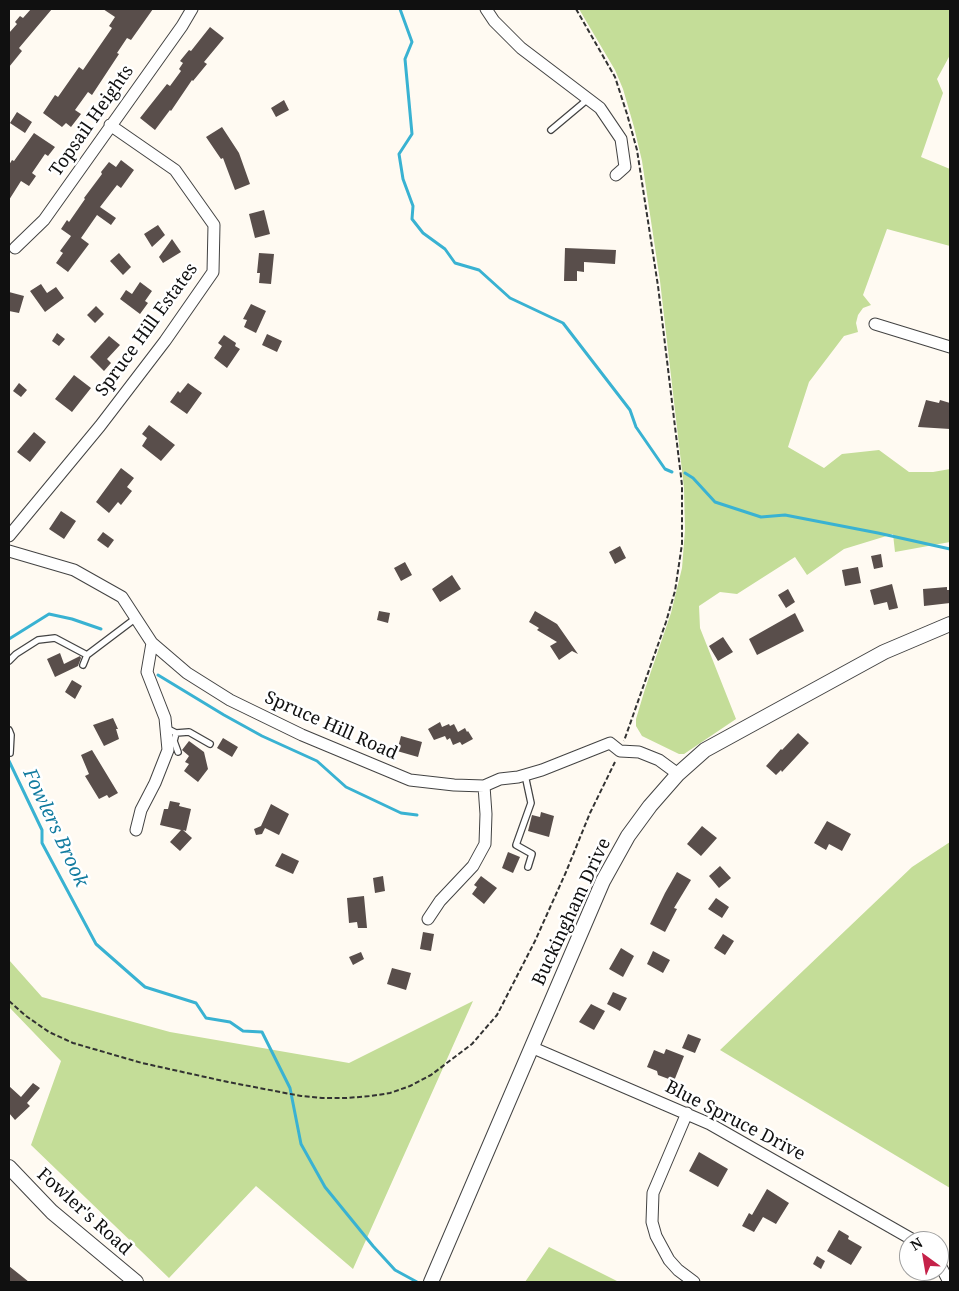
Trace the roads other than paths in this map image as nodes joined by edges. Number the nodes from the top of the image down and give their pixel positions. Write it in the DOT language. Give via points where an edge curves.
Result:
graph roads {
  1 [pos="192,9"];
  2 [pos="486,9"];
  3 [pos="588,99"];
  4 [pos="110,125"];
  5 [pos="551,130"];
  6 [pos="616,175"];
  7 [pos="15,248"];
  8 [pos="875,324"];
  9 [pos="950,347"];
  10 [pos="9,536"];
  11 [pos="9,551"];
  12 [pos="136,618"];
  13 [pos="950,624"];
  14 [pos="152,643"];
  15 [pos="87,655"];
  16 [pos="9,661"];
  17 [pos="83,664"];
  18 [pos="9,730"];
  19 [pos="171,730"];
  20 [pos="210,744"];
  21 [pos="178,752"];
  22 [pos="10,753"];
  23 [pos="678,774"];
  24 [pos="525,775"];
  25 [pos="484,786"];
  26 [pos="136,830"];
  27 [pos="528,867"];
  28 [pos="428,919"];
  29 [pos="532,1047"];
  30 [pos="687,1113"];
  31 [pos="9,1168"];
  32 [pos="899,1232"];
  33 [pos="136,1282"];
  34 [pos="431,1282"];
  35 [pos="694,1282"];
  1 -- 4 [label="street, Topsail Heights"];
  2 -- 3 [label="street" via="521,48"];
  3 -- 5 [label="lane"];
  3 -- 6 [label="street" via="600,108 621,139 625,167"];
  4 -- 7 [label="street, Topsail Heights" via="44,220"];
  4 -- 10 [label="street, Spruce Hill Estates" via="175,170 214,225 213,272 112,410"];
  8 -- 9 [label="street"];
  11 -- 12 [label="street, Spruce Hill Road" via="74,570 122,597"];
  12 -- 14 [label="street, Spruce Hill Road"];
  12 -- 15 [label="lane"];
  13 -- 23 [label="street, Buckingham Drive" via="884,652 788,703 705,750"];
  14 -- 19 [label="street" via="147,672"];
  14 -- 25 [label="street, Spruce Hill Road" via="187,673 230,700 302,735 410,780"];
  15 -- 16 [label="lane" via="55,638 38,640"];
  15 -- 17 [label="lane"];
  18 -- 22 [label="lane"];
  19 -- 20 [label="lane" via="189,732"];
  19 -- 21 [label="lane"];
  19 -- 26 [label="street" via="168,750 141,810"];
  23 -- 24 [label="street, Spruce Hill Road" via="652,757 639,752 620,751 610,743"];
  23 -- 29 [label="street, Buckingham Drive" via="638,821 610,867"];
  24 -- 25 [label="street, Spruce Hill Road" via="500,779"];
  24 -- 27 [label="lane" via="531,804 516,846 532,854"];
  25 -- 28 [label="street" via="485,844 473,866 440,901"];
  29 -- 30 [label="street, Blue Spruce Drive"];
  29 -- 34 [label="street, Buckingham Drive"];
  30 -- 32 [label="street, Blue Spruce Drive" via="735,1137"];
  30 -- 35 [label="street" via="653,1193 652,1215 656,1236 665,1254"];
  31 -- 33 [label="street, Fowler's Road" via="58,1217"];
}
